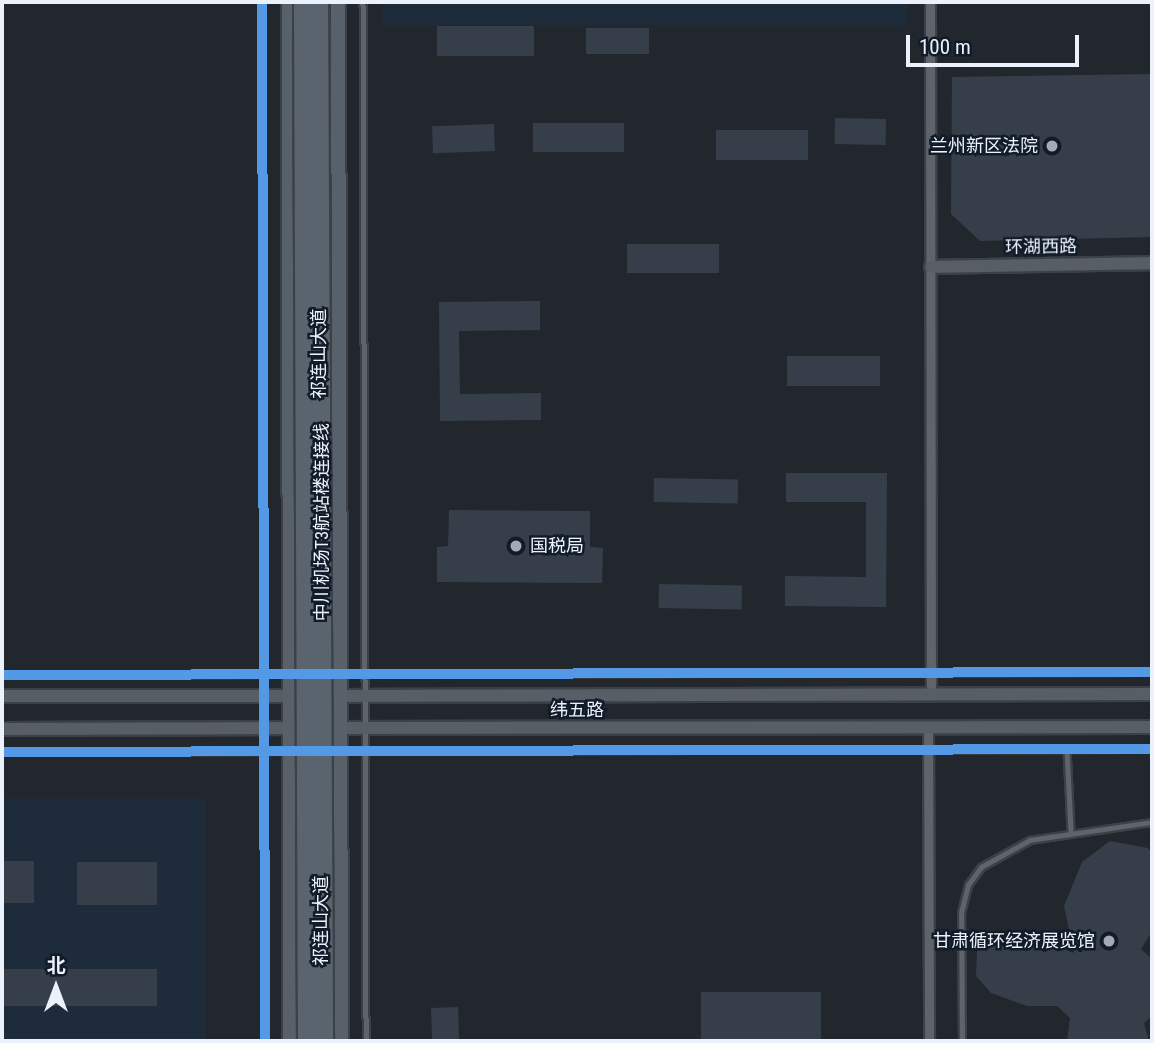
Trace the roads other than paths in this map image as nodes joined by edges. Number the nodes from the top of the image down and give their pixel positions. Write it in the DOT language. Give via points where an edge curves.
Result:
graph roads {
  1 [pos="262,2"];
  2 [pos="289,2"];
  3 [pos="303,2"];
  4 [pos="319,2"];
  5 [pos="338,2"];
  6 [pos="363,2"];
  7 [pos="930,2"];
  8 [pos="1152,263"];
  9 [pos="930,267"];
  10 [pos="931,672"];
  11 [pos="1152,672"];
  12 [pos="264,674"];
  13 [pos="288,674"];
  14 [pos="340,674"];
  15 [pos="362,674"];
  16 [pos="2,675"];
  17 [pos="931,694"];
  18 [pos="1152,694"];
  19 [pos="2,696"];
  20 [pos="264,696"];
  21 [pos="288,696"];
  22 [pos="340,696"];
  23 [pos="366,696"];
  24 [pos="928,726"];
  25 [pos="1152,727"];
  26 [pos="264,728"];
  27 [pos="288,728"];
  28 [pos="340,728"];
  29 [pos="363,728"];
  30 [pos="2,729"];
  31 [pos="928,749"];
  32 [pos="1067,749"];
  33 [pos="1152,749"];
  34 [pos="264,751"];
  35 [pos="288,751"];
  36 [pos="340,751"];
  37 [pos="363,751"];
  38 [pos="2,752"];
  39 [pos="1152,822"];
  40 [pos="1071,831"];
  41 [pos="265,1041"];
  42 [pos="290,1041"];
  43 [pos="307,1041"];
  44 [pos="324,1041"];
  45 [pos="341,1041"];
  46 [pos="366,1041"];
  47 [pos="929,1041"];
  48 [pos="962,1041"];
  1 -- 12 [label="lane"];
  2 -- 13 [label="main road, 祁连山大道"];
  3 -- 43 [label="highway, 中川机场T3航站楼连接线, bridge"];
  4 -- 44 [label="highway, 中川机场T3航站楼连接线, bridge"];
  5 -- 14 [label="main road, 祁连山大道"];
  6 -- 15 [label="lane"];
  7 -- 9 [label="street"];
  8 -- 9 [label="street, 环湖西路"];
  9 -- 10 [label="street"];
  10 -- 11 [label="lane"];
  10 -- 15 [label="lane"];
  10 -- 17 [label="street"];
  12 -- 13 [label="lane"];
  12 -- 16 [label="lane"];
  12 -- 20 [label="lane"];
  13 -- 14 [label="lane"];
  13 -- 21 [label="main road, 祁连山大道"];
  14 -- 15 [label="lane"];
  14 -- 22 [label="main road, 祁连山大道"];
  15 -- 23 [label="lane"];
  17 -- 18 [label="street, 纬五路"];
  17 -- 23 [label="street, 纬五路"];
  19 -- 20 [label="street, 纬五路"];
  20 -- 21 [label="street, 纬五路"];
  20 -- 26 [label="lane"];
  21 -- 22 [label="street, 纬五路"];
  21 -- 27 [label="main road, 祁连山大道"];
  22 -- 23 [label="street, 纬五路"];
  22 -- 28 [label="main road, 祁连山大道"];
  23 -- 29 [label="lane"];
  24 -- 25 [label="street, 纬五路"];
  24 -- 29 [label="street, 纬五路"];
  24 -- 31 [label="street"];
  26 -- 27 [label="street, 纬五路"];
  26 -- 30 [label="street, 纬五路"];
  26 -- 34 [label="lane"];
  27 -- 28 [label="street, 纬五路"];
  27 -- 35 [label="main road, 祁连山大道"];
  28 -- 29 [label="street, 纬五路"];
  28 -- 36 [label="main road, 祁连山大道"];
  29 -- 37 [label="lane"];
  31 -- 32 [label="lane"];
  31 -- 37 [label="lane"];
  31 -- 47 [label="street"];
  32 -- 33 [label="lane"];
  32 -- 40 [label="lane"];
  34 -- 35 [label="lane"];
  34 -- 38 [label="lane"];
  34 -- 41 [label="lane"];
  35 -- 36 [label="lane"];
  35 -- 42 [label="main road, 祁连山大道"];
  36 -- 37 [label="lane"];
  36 -- 45 [label="main road, 祁连山大道"];
  37 -- 46 [label="lane"];
  39 -- 40 [label="lane"];
  40 -- 48 [label="lane" via="1030,840 981,867 968,885 961,913"];
}
